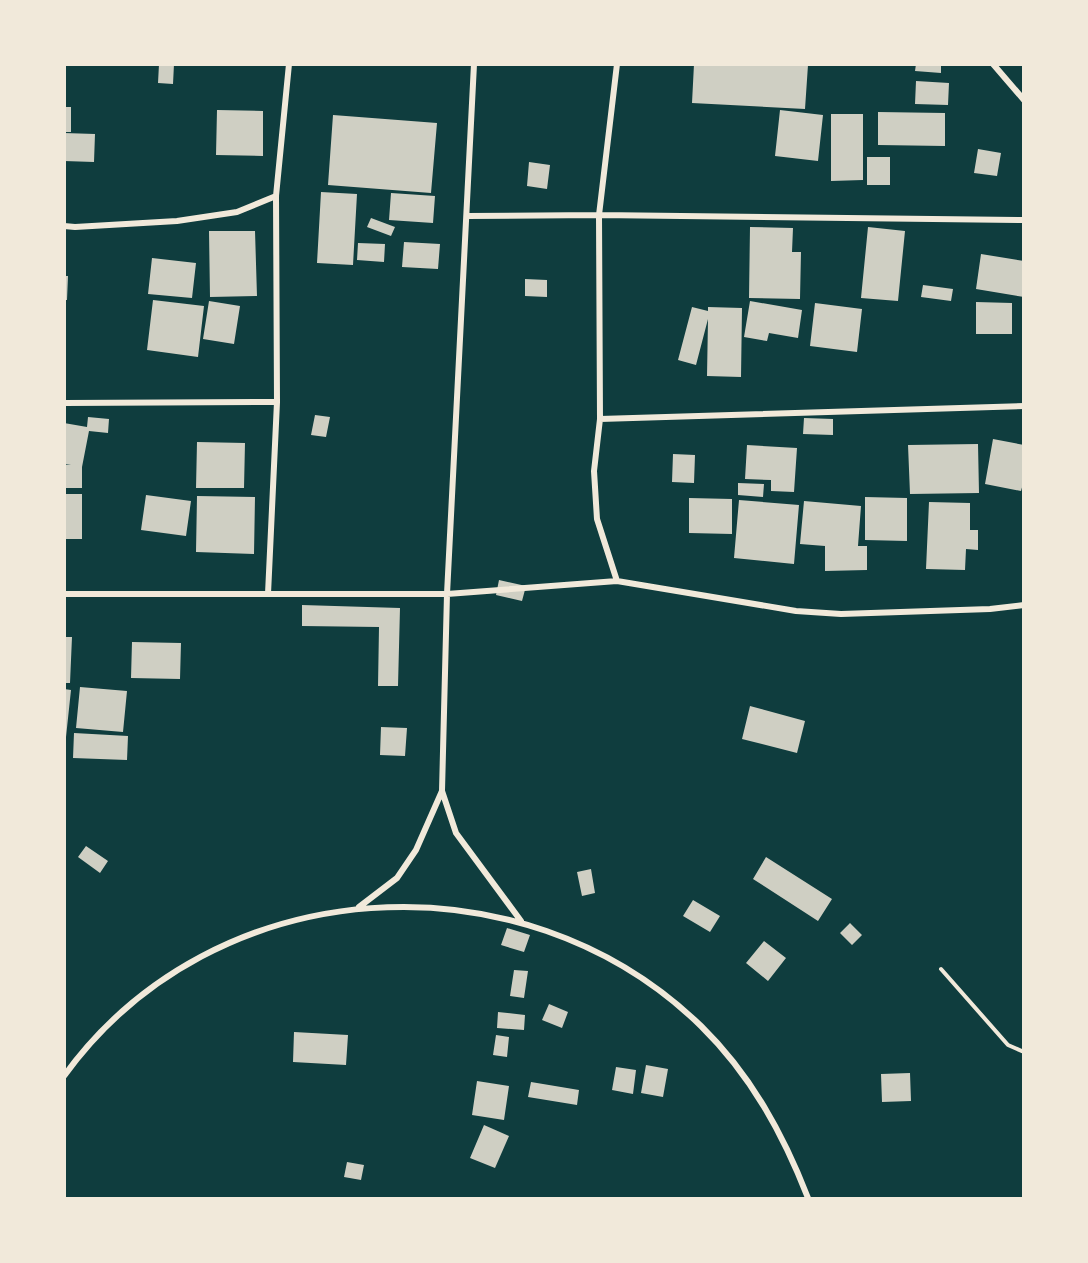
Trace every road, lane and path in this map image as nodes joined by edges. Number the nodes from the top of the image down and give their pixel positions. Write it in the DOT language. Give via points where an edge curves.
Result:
graph roads {
  1 [pos="289,64"];
  2 [pos="474,64"];
  3 [pos="617,64"];
  4 [pos="993,64"];
  5 [pos="1023,100"];
  6 [pos="276,196"];
  7 [pos="598,215"];
  8 [pos="467,216"];
  9 [pos="1023,220"];
  10 [pos="64,226"];
  11 [pos="277,402"];
  12 [pos="64,403"];
  13 [pos="1023,406"];
  14 [pos="600,419"];
  15 [pos="617,581"];
  16 [pos="64,594"];
  17 [pos="268,594"];
  18 [pos="447,594"];
  19 [pos="1023,605"];
  20 [pos="442,791"];
  21 [pos="357,908"];
  22 [pos="522,922"];
  23 [pos="941,969"];
  24 [pos="1023,1052"];
  25 [pos="64,1076"];
  26 [pos="808,1198"];
  1 -- 6 [label="street"];
  2 -- 8 [label="street"];
  3 -- 7 [label="street"];
  4 -- 5 [label="street"];
  6 -- 10 [label="street" via="237,212 177,221"];
  6 -- 11 [label="street"];
  7 -- 8 [label="street"];
  7 -- 9 [label="street"];
  7 -- 14 [label="street"];
  8 -- 18 [label="street"];
  11 -- 12 [label="street"];
  11 -- 17 [label="street"];
  13 -- 14 [label="street"];
  14 -- 15 [label="street" via="594,471 597,519"];
  15 -- 18 [label="street"];
  15 -- 19 [label="street" via="796,611 841,614"];
  16 -- 17 [label="street"];
  17 -- 18 [label="street"];
  18 -- 20 [label="street"];
  20 -- 21 [label="street" via="416,850 397,878"];
  20 -- 22 [label="street" via="456,833"];
  21 -- 22 [label="street" via="440,907"];
  21 -- 25 [label="street" via="276,925 200,958 131,1004"];
  22 -- 26 [label="street" via="599,953 635,974 700,1026 729,1056 760,1098"];
  23 -- 24 [label="path" via="1008,1046"];
}
